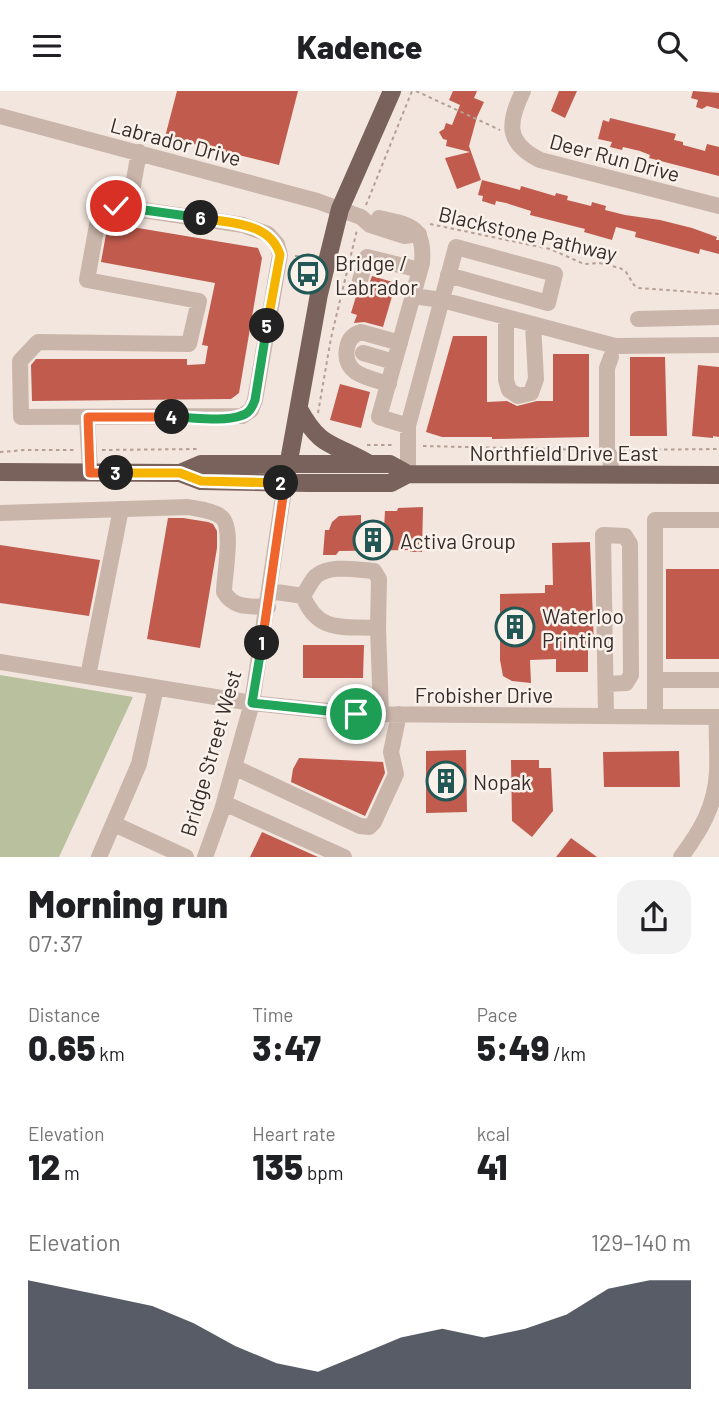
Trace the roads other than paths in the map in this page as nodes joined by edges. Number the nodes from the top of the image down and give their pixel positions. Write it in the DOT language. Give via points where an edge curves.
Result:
graph roads {
  1 [pos="392,91"];
  2 [pos="523,91"];
  3 [pos="0,116"];
  4 [pos="139,152"];
  5 [pos="719,206"];
  6 [pos="129,208"];
  7 [pos="340,209"];
  8 [pos="420,270"];
  9 [pos="448,275"];
  10 [pos="360,280"];
  11 [pos="413,296"];
  12 [pos="442,300"];
  13 [pos="506,317"];
  14 [pos="719,317"];
  15 [pos="638,319"];
  16 [pos="533,324"];
  17 [pos="400,343"];
  18 [pos="719,345"];
  19 [pos="611,351"];
  20 [pos="363,353"];
  21 [pos="394,362"];
  22 [pos="389,384"];
  23 [pos="299,409"];
  24 [pos="88,417"];
  25 [pos="408,426"];
  26 [pos="611,458"];
  27 [pos="369,464"];
  28 [pos="289,465"];
  29 [pos="0,473"];
  30 [pos="90,473"];
  31 [pos="180,473"];
  32 [pos="408,474"];
  33 [pos="719,475"];
  34 [pos="285,483"];
  35 [pos="121,509"];
  36 [pos="0,513"];
  37 [pos="719,520"];
  38 [pos="303,596"];
  39 [pos="269,599"];
  40 [pos="378,628"];
  41 [pos="0,662"];
  42 [pos="88,676"];
  43 [pos="655,680"];
  44 [pos="719,680"];
  45 [pos="606,684"];
  46 [pos="156,688"];
  47 [pos="252,703"];
  48 [pos="381,714"];
  49 [pos="399,714"];
  50 [pos="606,716"];
  51 [pos="655,716"];
  52 [pos="718,717"];
  53 [pos="234,767"];
  54 [pos="224,803"];
  55 [pos="114,824"];
  56 [pos="164,852"];
  57 [pos="208,856"];
  58 [pos="99,857"];
  59 [pos="186,857"];
  60 [pos="344,857"];
  61 [pos="681,857"];
  1 -- 7 [label="main road, Bridge Street West"];
  2 -- 5 [label="street, Deer Run Drive" via="513,119 513,137 523,151 540,160"];
  3 -- 4 [label="street, Labrador Drive"];
  4 -- 6 [label="street"];
  4 -- 7 [label="street, Labrador Drive"];
  6 -- 24 [label="street" via="243,225 268,234 277,244 280,255 255,400 250,410 231,418"];
  6 -- 24 [label="street" via="106,208 99,214 87,280 199,301 189,344 38,342 26,353 20,361 21,417"];
  7 -- 8 [label="street, Labrador Drive" via="420,228 424,243"];
  7 -- 23 [label="main road, Bridge Street West" via="318,294"];
  8 -- 10 [label="street" via="367,257"];
  8 -- 11 [label="street"];
  9 -- 9 [label="street" via="456,247 555,274 548,303"];
  9 -- 12 [label="street"];
  11 -- 12 [label="street"];
  11 -- 17 [label="street"];
  12 -- 13 [label="street"];
  12 -- 25 [label="street"];
  13 -- 16 [label="street"];
  13 -- 16 [label="street" via="506,380 509,390 518,395 531,393 536,379"];
  14 -- 15 [label="street"];
  16 -- 19 [label="street"];
  17 -- 21 [label="street"];
  17 -- 22 [label="street" via="361,332 348,344 351,370"];
  18 -- 19 [label="street"];
  19 -- 26 [label="street" via="607,368"];
  20 -- 21 [label="street"];
  21 -- 22 [label="street"];
  22 -- 25 [label="street" via="379,417"];
  23 -- 27 [label="main road" via="315,435"];
  23 -- 28 [label="main road, Bridge Street West"];
  24 -- 30 [label="street"];
  25 -- 32 [label="street"];
  26 -- 32 [label="main road, Northfield Drive East"];
  26 -- 33 [label="main road, Northfield Drive East"];
  27 -- 28 [label="main road, Northfield Drive East"];
  27 -- 32 [label="main road, Northfield Drive East" via="390,464"];
  28 -- 31 [label="main road, Northfield Drive East" via="201,464"];
  28 -- 34 [label="main road, Bridge Street West"];
  29 -- 30 [label="main road, Northfield Drive East"];
  30 -- 31 [label="main road, Northfield Drive East"];
  31 -- 34 [label="main road, Northfield Drive East" via="201,481"];
  32 -- 34 [label="main road, Northfield Drive East" via="391,483"];
  34 -- 39 [label="street, Bridge Street West"];
  35 -- 36 [label="street"];
  35 -- 39 [label="street" via="188,507 223,517 228,526 224,592 237,605"];
  35 -- 42 [label="street"];
  37 -- 43 [label="street" via="655,520"];
  38 -- 39 [label="street"];
  38 -- 40 [label="street" via="319,621 328,626"];
  38 -- 40 [label="street" via="324,571 374,571 379,579"];
  39 -- 47 [label="street, Bridge Street West"];
  40 -- 48 [label="street"];
  41 -- 42 [label="street, Frobisher Drive"];
  42 -- 46 [label="street, Frobisher Drive"];
  43 -- 44 [label="street"];
  43 -- 51 [label="street"];
  45 -- 45 [label="street" via="603,535 625,536 630,544 631,675 626,683"];
  45 -- 50 [label="street"];
  46 -- 47 [label="street, Frobisher Drive"];
  46 -- 55 [label="street" via="139,764"];
  47 -- 48 [label="street, Frobisher Drive"];
  47 -- 53 [label="street, Bridge Street West"];
  48 -- 49 [label="street, Frobisher Drive"];
  49 -- 50 [label="street, Frobisher Drive"];
  49 -- 53 [label="street" via="391,752 396,774 369,827"];
  50 -- 51 [label="street, Frobisher Drive"];
  51 -- 52 [label="street, Frobisher Drive"];
  52 -- 61 [label="street" via="713,800 702,829"];
  53 -- 54 [label="street, Bridge Street West"];
  54 -- 57 [label="street, Bridge Street West"];
  54 -- 60 [label="street"];
  55 -- 56 [label="street"];
  55 -- 58 [label="street"];
  56 -- 59 [label="street"];
}
